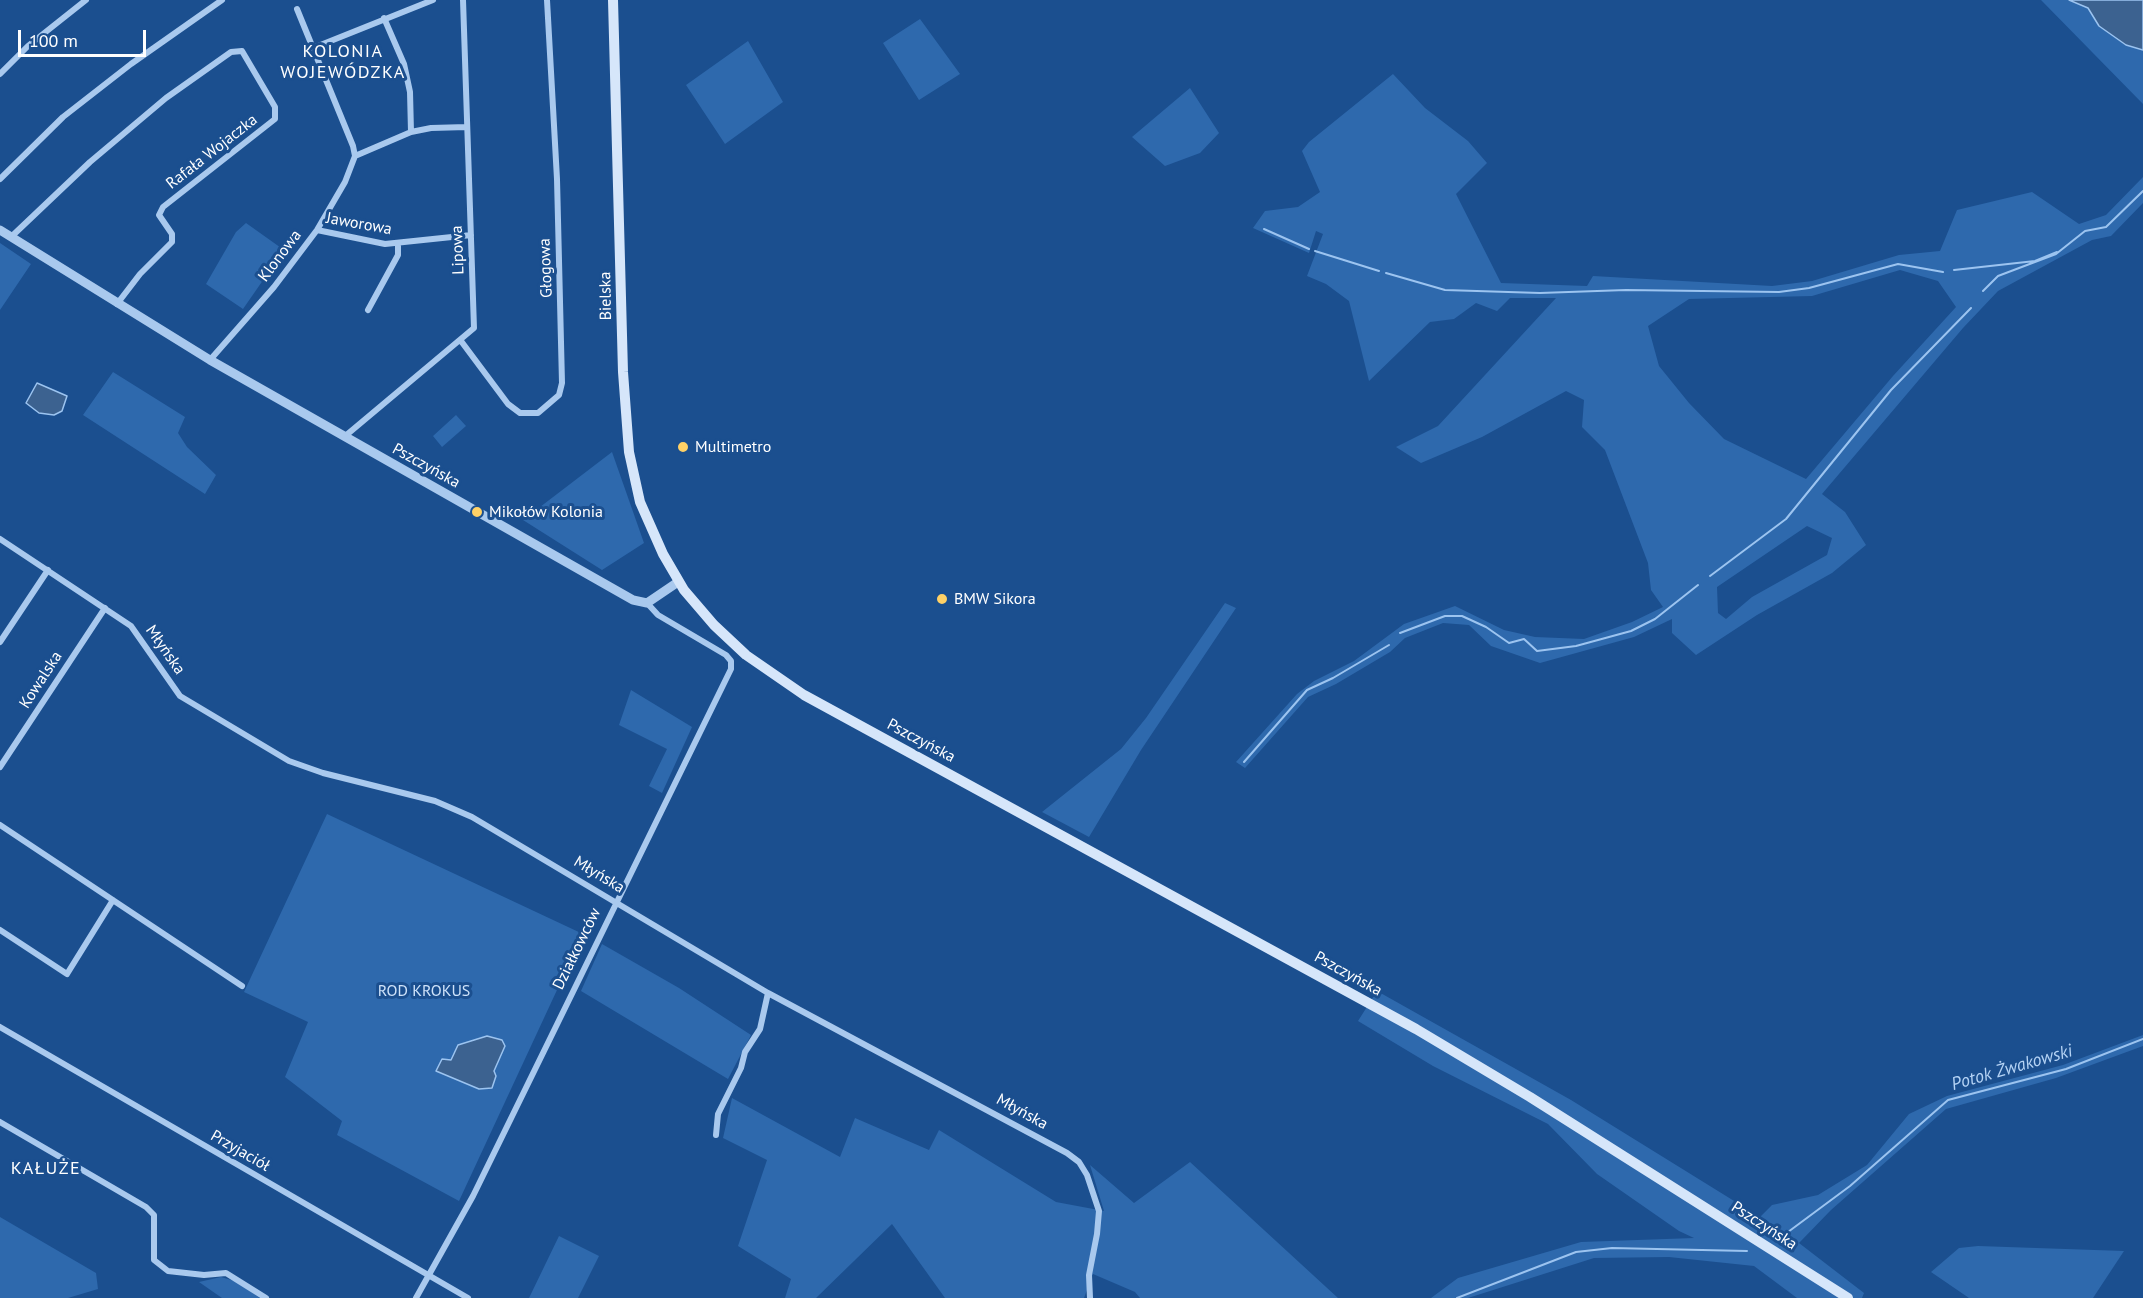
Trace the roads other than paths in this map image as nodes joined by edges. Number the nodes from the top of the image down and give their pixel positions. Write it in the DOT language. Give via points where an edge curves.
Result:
graph roads {
  1 [pos="86,0"];
  2 [pos="222,0"];
  3 [pos="433,0"];
  4 [pos="463,0"];
  5 [pos="548,0"];
  6 [pos="613,0"];
  7 [pos="297,9"];
  8 [pos="384,18"];
  9 [pos="314,48"];
  10 [pos="0,74"];
  11 [pos="467,127"];
  12 [pos="411,132"];
  13 [pos="355,156"];
  14 [pos="0,179"];
  15 [pos="0,230"];
  16 [pos="316,230"];
  17 [pos="471,235"];
  18 [pos="11,237"];
  19 [pos="398,244"];
  20 [pos="117,304"];
  21 [pos="368,310"];
  22 [pos="461,341"];
  23 [pos="210,360"];
  24 [pos="344,438"];
  25 [pos="0,539"];
  26 [pos="48,570"];
  27 [pos="678,582"];
  28 [pos="647,603"];
  29 [pos="105,608"];
  30 [pos="0,642"];
  31 [pos="0,767"];
  32 [pos="0,825"];
  33 [pos="113,900"];
  34 [pos="616,901"];
  35 [pos="0,930"];
  36 [pos="242,986"];
  37 [pos="768,993"];
  38 [pos="0,1027"];
  39 [pos="0,1122"];
  40 [pos="716,1135"];
  41 [pos="429,1276"];
  42 [pos="267,1298"];
  43 [pos="416,1298"];
  44 [pos="468,1298"];
  45 [pos="1090,1298"];
  46 [pos="1848,1298"];
  1 -- 10 [label="street"];
  2 -- 14 [label="street" via="63,117"];
  3 -- 8 [label="street"];
  4 -- 11 [label="street, Lipowa"];
  5 -- 22 [label="street, Głogowa" via="557,179 562,382 559,394 538,413 520,413 508,404"];
  6 -- 27 [label="main road, Bielska" via="622,372 629,452 643,508"];
  7 -- 9 [label="street"];
  8 -- 9 [label="street"];
  8 -- 12 [label="street" via="404,64 410,92"];
  9 -- 13 [label="street"];
  11 -- 12 [label="street"];
  11 -- 17 [label="street, Lipowa"];
  12 -- 13 [label="street"];
  13 -- 16 [label="street, Klonowa" via="345,182"];
  15 -- 18 [label="street, Pszczyńska"];
  16 -- 19 [label="street, Jaworowa"];
  16 -- 23 [label="street, Klonowa" via="274,287"];
  17 -- 19 [label="street, Jaworowa"];
  17 -- 22 [label="street, Lipowa" via="475,323"];
  18 -- 20 [label="street, Pszczyńska"];
  18 -- 20 [label="street, Rafała Wojaczka" via="90,162 166,98 231,52 242,51 275,107 275,119 163,207 159,215 172,234 172,242"];
  19 -- 21 [label="street, Jaworowa" via="398,255"];
  20 -- 23 [label="street, Pszczyńska"];
  22 -- 24 [label="street, Lipowa"];
  23 -- 24 [label="street, Pszczyńska"];
  24 -- 28 [label="street, Pszczyńska" via="633,600"];
  25 -- 26 [label="street, Młyńska"];
  26 -- 29 [label="street, Młyńska"];
  26 -- 30 [label="street"];
  27 -- 28 [label="street"];
  27 -- 46 [label="main road, Pszczyńska" via="734,645 804,695 1416,1029"];
  28 -- 34 [label="street, Działkowców" via="658,615 726,655 732,665"];
  29 -- 31 [label="street, Kowalska"];
  29 -- 34 [label="street, Młyńska" via="139,634 180,696 289,761 435,801 472,818"];
  32 -- 33 [label="street"];
  33 -- 35 [label="street" via="67,974"];
  33 -- 36 [label="street"];
  34 -- 37 [label="street, Młyńska"];
  34 -- 41 [label="street, Działkowców" via="478,1185"];
  37 -- 40 [label="street" via="760,1029 745,1052 718,1114"];
  37 -- 45 [label="street, Młyńska" via="961,1094 1079,1162 1088,1175 1098,1211 1089,1275"];
  38 -- 41 [label="street, Przyjaciół"];
  39 -- 42 [label="street" via="146,1206 154,1215 154,1260 168,1271 226,1273"];
  41 -- 43 [label="street, Działkowców"];
  41 -- 44 [label="street, Przyjaciół"];
}
